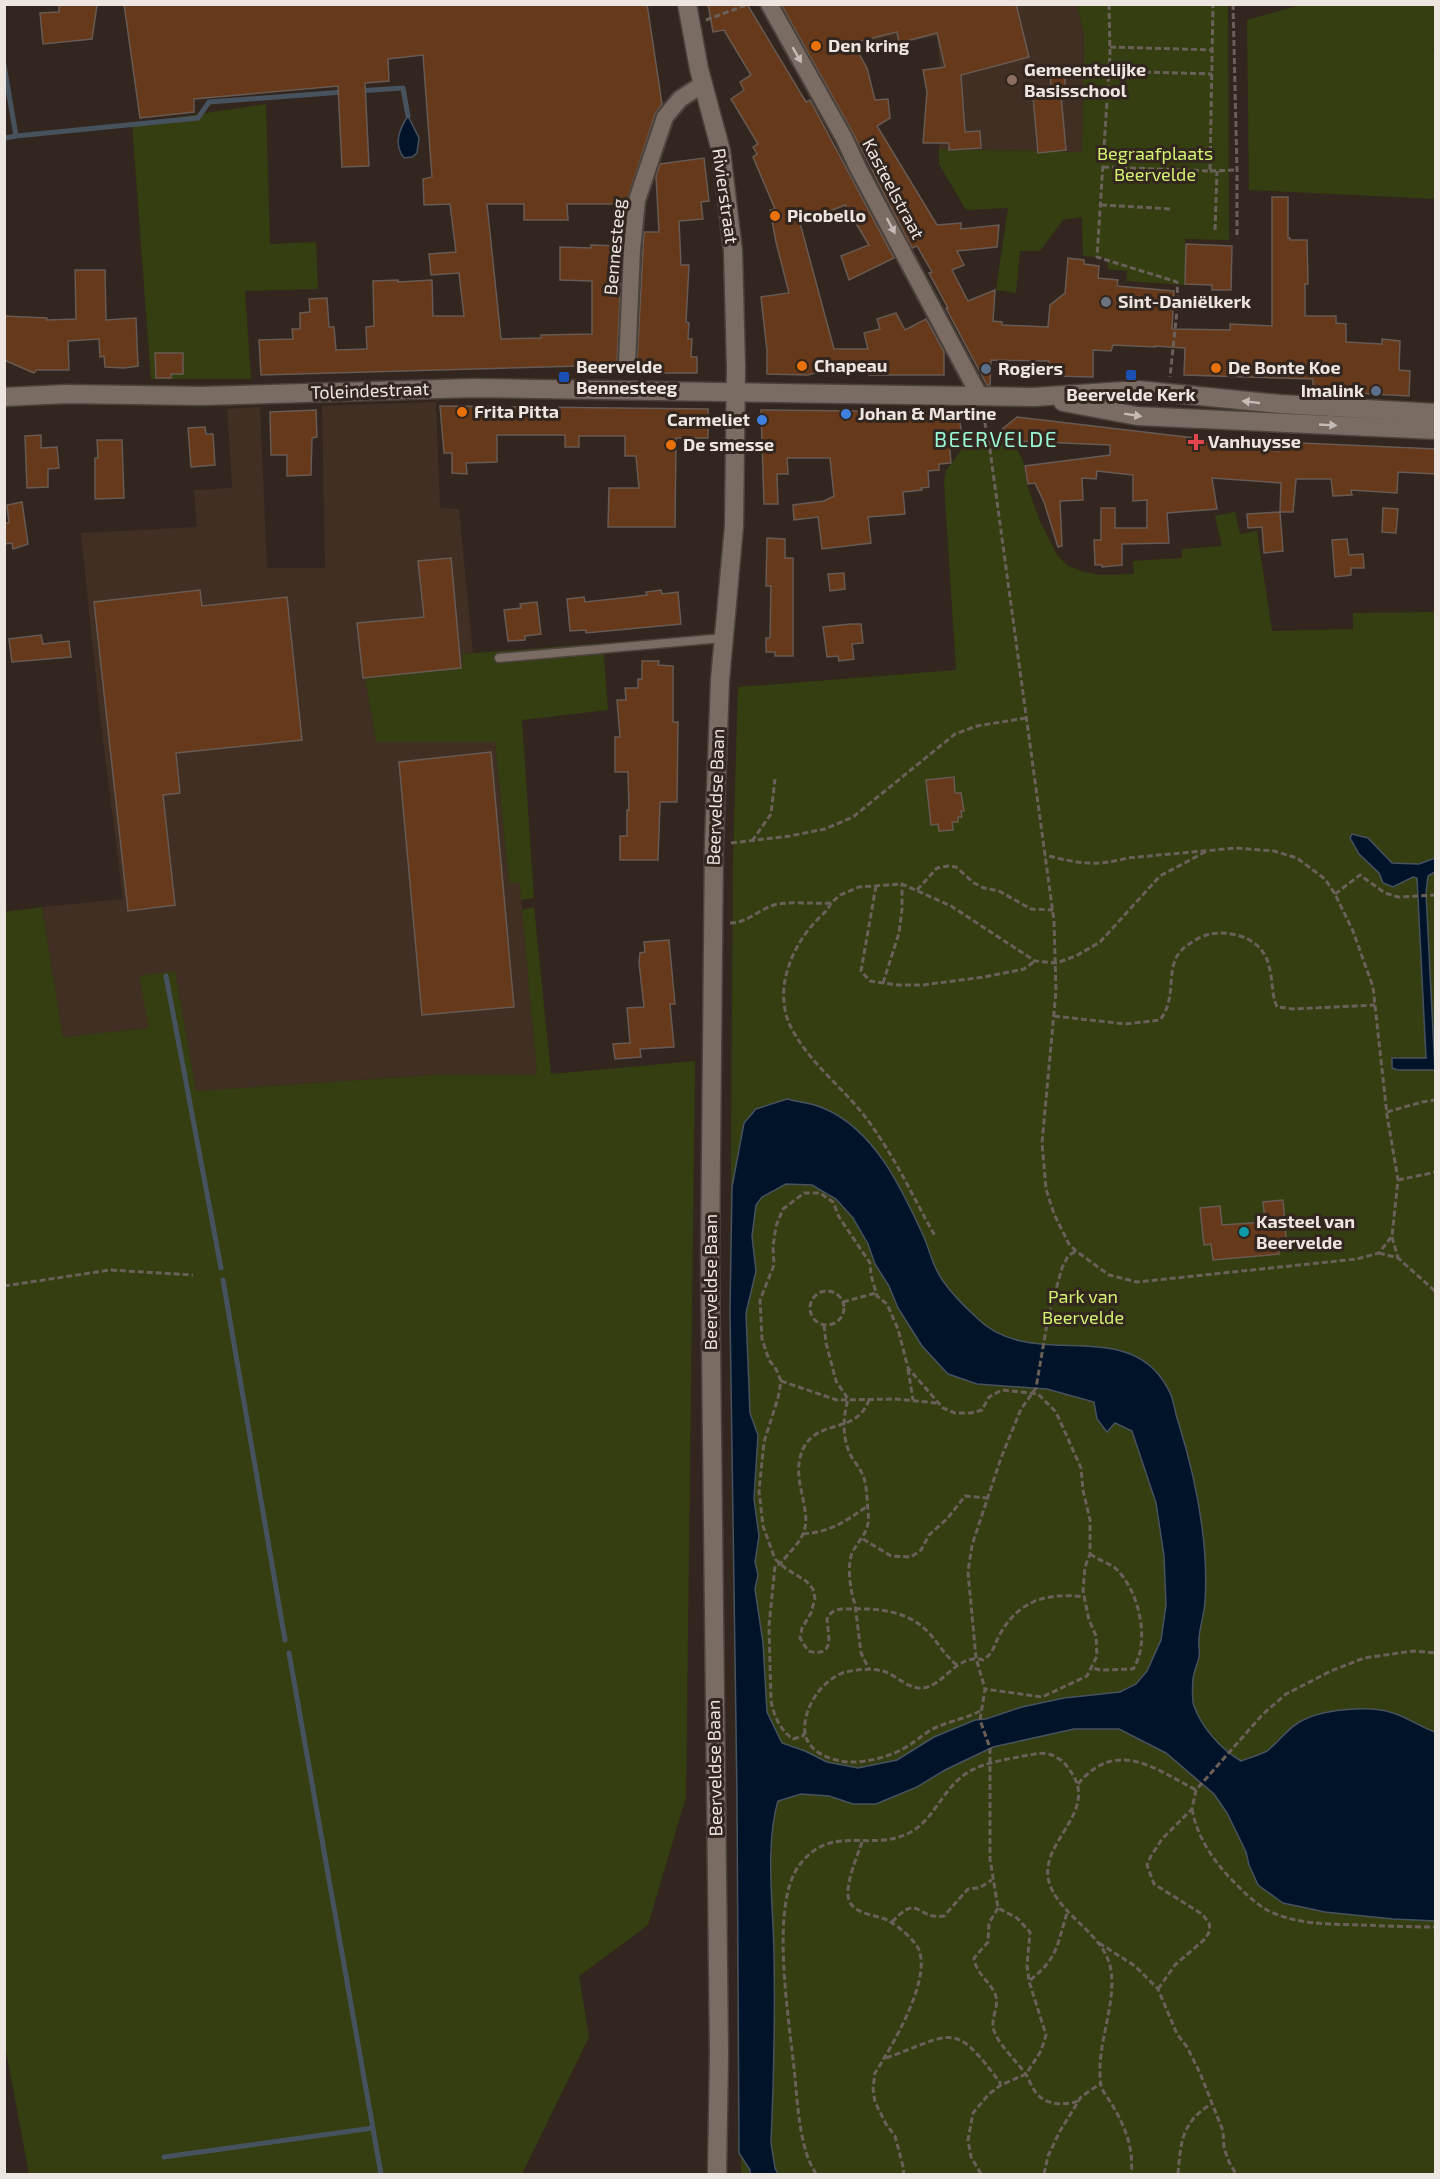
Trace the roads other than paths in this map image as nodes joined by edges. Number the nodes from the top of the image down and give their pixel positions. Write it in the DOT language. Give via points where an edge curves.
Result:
graph roads {
  1 [pos="687,4"];
  2 [pos="769,4"];
  3 [pos="703,84"];
  4 [pos="627,364"];
  5 [pos="735,391"];
  6 [pos="979,395"];
  7 [pos="4,397"];
  8 [pos="1034,397"];
  9 [pos="1436,413"];
  10 [pos="1436,430"];
  11 [pos="723,638"];
  12 [pos="500,658"];
  13 [pos="717,2175"];
  1 -- 3 [label="main road, Rivierstraat"];
  2 -- 6 [label="street, Kasteelstraat, one-way"];
  3 -- 4 [label="street, Bennesteeg" via="680,99 665,117 637,200"];
  3 -- 5 [label="main road, Rivierstraat" via="721,151 733,251"];
  5 -- 6 [label="main road, Toleindestraat"];
  5 -- 7 [label="main road, Toleindestraat" via="473,388"];
  5 -- 11 [label="main road, Beerveldse Baan" via="734,526"];
  6 -- 8 [label="main road, Toleindestraat"];
  9 -- 8 [label="main road, one-way" via="1280,404 1138,390"];
  8 -- 10 [label="main road, one-way" via="1137,416"];
  11 -- 12 [label="lane"];
  11 -- 13 [label="main road, Beerveldse Baan" via="714,844 710,1258"];
}
